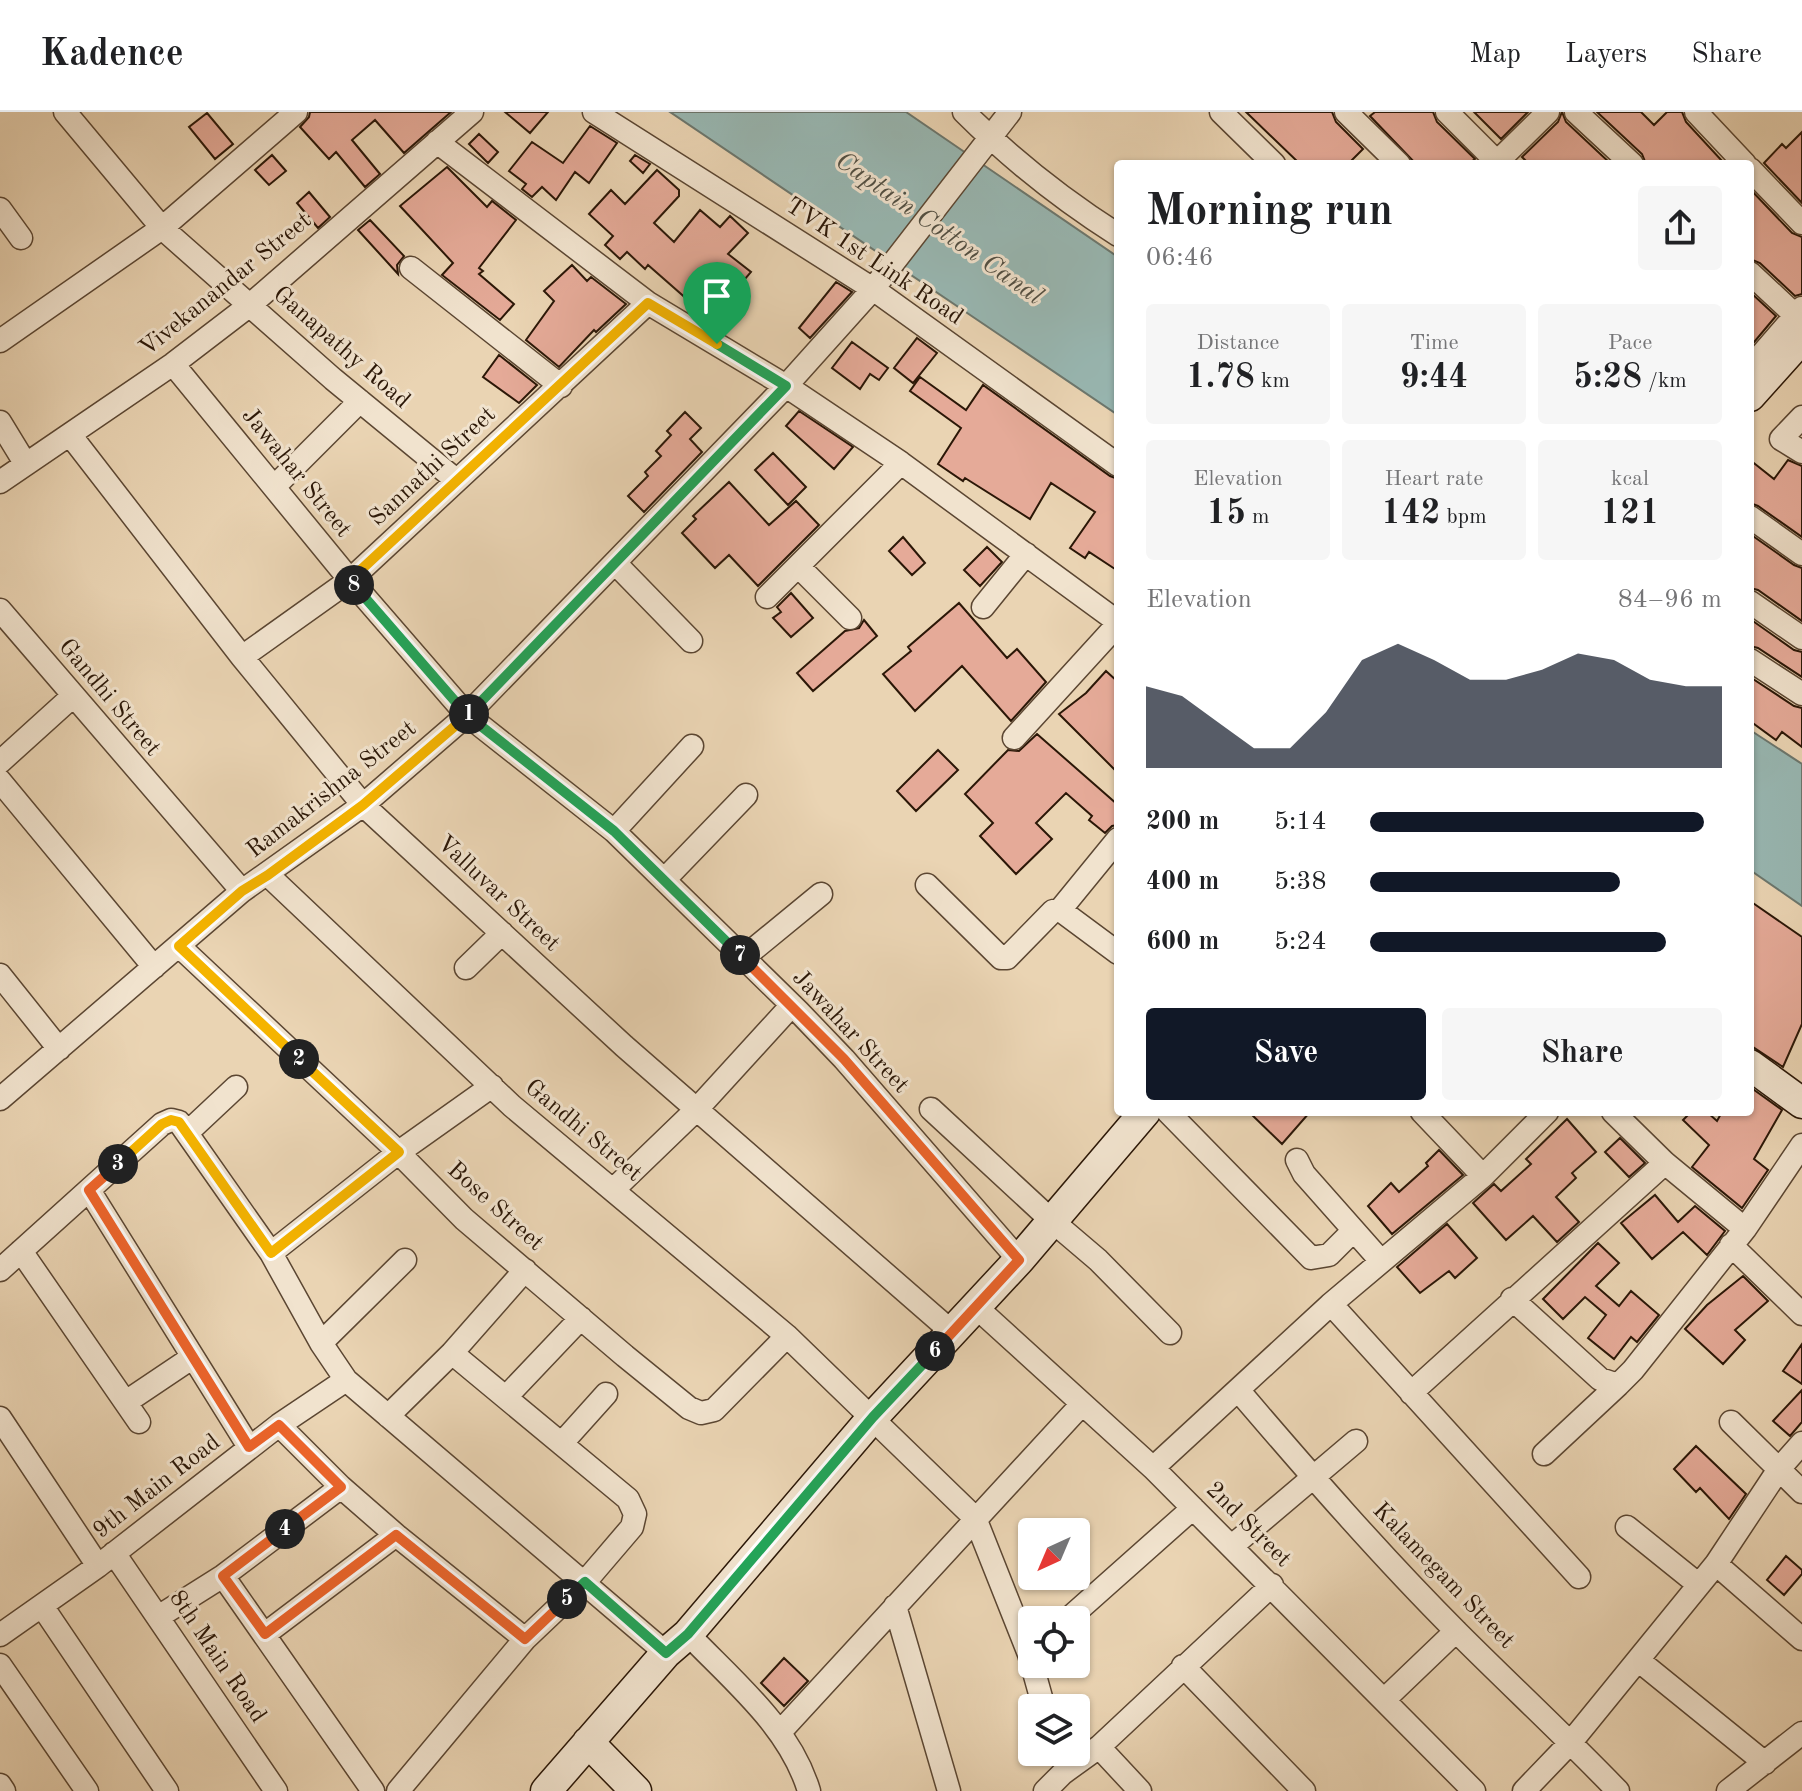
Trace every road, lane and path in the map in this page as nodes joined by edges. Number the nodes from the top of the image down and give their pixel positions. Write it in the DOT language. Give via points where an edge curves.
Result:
graph roads {
  1 [pos="65,112"];
  2 [pos="296,112"];
  3 [pos="472,112"];
  4 [pos="594,112"];
  5 [pos="964,112"];
  6 [pos="1010,112"];
  7 [pos="1221,112"];
  8 [pos="1346,112"];
  9 [pos="1447,112"];
  10 [pos="1548,112"];
  11 [pos="1576,112"];
  12 [pos="1696,112"];
  13 [pos="990,139"];
  14 [pos="437,142"];
  15 [pos="1270,160"];
  16 [pos="1395,160"];
  17 [pos="1494,160"];
  18 [pos="1500,160"];
  19 [pos="1628,160"];
  20 [pos="1741,160"];
  21 [pos="1754,173"];
  22 [pos="0,209"];
  23 [pos="1802,223"];
  24 [pos="162,228"];
  25 [pos="1114,232"];
  26 [pos="21,238"];
  27 [pos="411,268"];
  28 [pos="1754,277"];
  29 [pos="873,289"];
  30 [pos="648,303"];
  31 [pos="250,305"];
  32 [pos="1800,320"];
  33 [pos="0,341"];
  34 [pos="173,364"];
  35 [pos="1754,364"];
  36 [pos="561,386"];
  37 [pos="786,386"];
  38 [pos="1754,390"];
  39 [pos="360,401"];
  40 [pos="1802,417"];
  41 [pos="0,422"];
  42 [pos="71,436"];
  43 [pos="1802,452"];
  44 [pos="1114,462"];
  45 [pos="25,463"];
  46 [pos="901,463"];
  47 [pos="456,480"];
  48 [pos="0,482"];
  49 [pos="274,487"];
  50 [pos="1754,520"];
  51 [pos="1026,554"];
  52 [pos="1802,554"];
  53 [pos="615,563"];
  54 [pos="798,566"];
  55 [pos="350,580"];
  56 [pos="767,597"];
  57 [pos="1754,605"];
  58 [pos="983,607"];
  59 [pos="0,610"];
  60 [pos="850,618"];
  61 [pos="1114,620"];
  62 [pos="1114,627"];
  63 [pos="1802,638"];
  64 [pos="691,641"];
  65 [pos="242,657"];
  66 [pos="1754,663"];
  67 [pos="1802,694"];
  68 [pos="73,696"];
  69 [pos="467,715"];
  70 [pos="1014,738"];
  71 [pos="692,746"];
  72 [pos="0,762"];
  73 [pos="0,781"];
  74 [pos="746,795"];
  75 [pos="363,805"];
  76 [pos="614,831"];
  77 [pos="1114,844"];
  78 [pos="268,875"];
  79 [pos="664,880"];
  80 [pos="927,885"];
  81 [pos="242,891"];
  82 [pos="821,894"];
  83 [pos="1060,910"];
  84 [pos="502,933"];
  85 [pos="179,946"];
  86 [pos="1114,950"];
  87 [pos="743,958"];
  88 [pos="154,967"];
  89 [pos="466,968"];
  90 [pos="0,975"];
  91 [pos="792,1005"];
  92 [pos="59,1049"];
  93 [pos="1754,1068"];
  94 [pos="492,1086"];
  95 [pos="236,1087"];
  96 [pos="0,1099"];
  97 [pos="1802,1103"];
  98 [pos="697,1109"];
  99 [pos="931,1109"];
  100 [pos="1142,1116"];
  101 [pos="1172,1116"];
  102 [pos="1426,1116"];
  103 [pos="1543,1116"];
  104 [pos="1617,1116"];
  105 [pos="188,1132"];
  106 [pos="1802,1145"];
  107 [pos="399,1152"];
  108 [pos="1297,1160"];
  109 [pos="1665,1163"];
  110 [pos="1483,1176"];
  111 [pos="89,1190"];
  112 [pos="613,1190"];
  113 [pos="1051,1220"];
  114 [pos="1353,1231"];
  115 [pos="1738,1237"];
  116 [pos="21,1251"];
  117 [pos="271,1253"];
  118 [pos="405,1260"];
  119 [pos="1019,1260"];
  120 [pos="1381,1261"];
  121 [pos="0,1270"];
  122 [pos="525,1270"];
  123 [pos="1512,1299"];
  124 [pos="1331,1304"];
  125 [pos="976,1307"];
  126 [pos="1802,1314"];
  127 [pos="581,1318"];
  128 [pos="952,1332"];
  129 [pos="1170,1333"];
  130 [pos="787,1336"];
  131 [pos="321,1343"];
  132 [pos="452,1353"];
  133 [pos="193,1357"];
  134 [pos="346,1380"];
  135 [pos="1618,1385"];
  136 [pos="1238,1390"];
  137 [pos="1411,1393"];
  138 [pos="606,1394"];
  139 [pos="507,1396"];
  140 [pos="126,1402"];
  141 [pos="1082,1404"];
  142 [pos="388,1416"];
  143 [pos="873,1417"];
  144 [pos="0,1418"];
  145 [pos="139,1422"];
  146 [pos="1731,1422"];
  147 [pos="279,1425"];
  148 [pos="1356,1441"];
  149 [pos="562,1443"];
  150 [pos="1802,1443"];
  151 [pos="249,1447"];
  152 [pos="1544,1454"];
  153 [pos="1153,1468"];
  154 [pos="1779,1469"];
  155 [pos="1312,1478"];
  156 [pos="341,1487"];
  157 [pos="1802,1492"];
  158 [pos="1193,1508"];
  159 [pos="975,1518"];
  160 [pos="1627,1527"];
  161 [pos="396,1535"];
  162 [pos="1232,1546"];
  163 [pos="106,1559"];
  164 [pos="1716,1564"];
  165 [pos="223,1576"];
  166 [pos="1579,1577"];
  167 [pos="585,1582"];
  168 [pos="1272,1585"];
  169 [pos="1699,1585"];
  170 [pos="42,1606"];
  171 [pos="895,1606"];
  172 [pos="1083,1606"];
  173 [pos="158,1617"];
  174 [pos="1018,1623"];
  175 [pos="1456,1631"];
  176 [pos="265,1634"];
  177 [pos="0,1635"];
  178 [pos="525,1639"];
  179 [pos="1802,1639"];
  180 [pos="677,1643"];
  181 [pos="1638,1660"];
  182 [pos="0,1665"];
  183 [pos="1183,1666"];
  184 [pos="1385,1699"];
  185 [pos="780,1732"];
  186 [pos="1802,1733"];
  187 [pos="588,1742"];
  188 [pos="1571,1742"];
  189 [pos="1099,1747"];
  190 [pos="1090,1751"];
  191 [pos="1765,1763"];
  192 [pos="1058,1766"];
  193 [pos="0,1785"];
  194 [pos="4,1791"];
  195 [pos="87,1791"];
  196 [pos="167,1791"];
  197 [pos="276,1791"];
  198 [pos="373,1791"];
  199 [pos="398,1791"];
  200 [pos="546,1791"];
  201 [pos="636,1791"];
  202 [pos="809,1791"];
  203 [pos="949,1791"];
  204 [pos="1045,1791"];
  205 [pos="1140,1791"];
  206 [pos="1304,1791"];
  207 [pos="1474,1791"];
  208 [pos="1524,1791"];
  209 [pos="1618,1791"];
  210 [pos="1728,1791"];
  1 -- 24 [label="street, Ganapathy Road"];
  2 -- 24 [label="street"];
  3 -- 14 [label="street, Vivekanandar Street"];
  4 -- 29 [label="street, TVK 1st Link Road"];
  5 -- 13 [label="street"];
  6 -- 13 [label="street, Ramakrishna Street"];
  7 -- 15 [label="street"];
  8 -- 16 [label="street"];
  9 -- 17 [label="street"];
  10 -- 18 [label="street"];
  11 -- 19 [label="street"];
  12 -- 20 [label="street"];
  13 -- 25 [label="street"];
  13 -- 29 [label="street, Ramakrishna Street"];
  14 -- 30 [label="street"];
  14 -- 31 [label="street, Vivekanandar Street"];
  21 -- 23 [label="street"];
  22 -- 26 [label="street"];
  24 -- 31 [label="street, Ganapathy Road"];
  24 -- 33 [label="street"];
  27 -- 36 [label="street"];
  28 -- 32 [label="street"];
  29 -- 37 [label="street, Ramakrishna Street"];
  29 -- 44 [label="street, TVK 1st Link Road"];
  30 -- 36 [label="street, Sannathi Street"];
  30 -- 37 [label="street"];
  31 -- 34 [label="street, Vivekanandar Street"];
  31 -- 39 [label="street, Ganapathy Road"];
  32 -- 35 [label="street"];
  32 -- 38 [label="main road"];
  34 -- 42 [label="street, Vivekanandar Street"];
  34 -- 49 [label="street, Jawahar Street"];
  36 -- 47 [label="street, Sannathi Street"];
  37 -- 46 [label="street"];
  37 -- 53 [label="street, Ramakrishna Street"];
  39 -- 47 [label="street, Ganapathy Road"];
  39 -- 49 [label="street"];
  40 -- 43 [label="street" via="1781,439"];
  41 -- 45 [label="street"];
  42 -- 45 [label="street, Vivekanandar Street"];
  42 -- 65 [label="street, Valluvar Street"];
  45 -- 48 [label="street, Vivekanandar Street"];
  46 -- 51 [label="street"];
  46 -- 54 [label="street"];
  47 -- 55 [label="street, Sannathi Street"];
  49 -- 55 [label="street, Jawahar Street"];
  50 -- 52 [label="street"];
  51 -- 58 [label="street"];
  51 -- 61 [label="street"];
  53 -- 64 [label="street"];
  53 -- 69 [label="street, Ramakrishna Street"];
  54 -- 56 [label="street"];
  54 -- 60 [label="street"];
  55 -- 65 [label="street, Sannathi Street"];
  55 -- 69 [label="street, Jawahar Street"];
  57 -- 63 [label="street"];
  59 -- 68 [label="street, Gandhi Street"];
  62 -- 70 [label="street"];
  65 -- 75 [label="street, Valluvar Street"];
  66 -- 67 [label="street"];
  68 -- 72 [label="street"];
  68 -- 81 [label="street, Gandhi Street"];
  69 -- 75 [label="street, Ramakrishna Street"];
  69 -- 76 [label="street, Jawahar Street"];
  71 -- 76 [label="street"];
  73 -- 88 [label="street"];
  74 -- 79 [label="street"];
  75 -- 78 [label="street, Ramakrishna Street"];
  75 -- 84 [label="street, Valluvar Street"];
  76 -- 79 [label="street, Jawahar Street"];
  77 -- 83 [label="street"];
  78 -- 81 [label="street, Ramakrishna Street"];
  78 -- 94 [label="street, Gandhi Street"];
  79 -- 87 [label="street, Jawahar Street"];
  80 -- 83 [label="street" via="1001,958"];
  81 -- 85 [label="street, Ramakrishna Street"];
  82 -- 87 [label="street"];
  83 -- 86 [label="street"];
  84 -- 89 [label="street"];
  84 -- 98 [label="street, Valluvar Street"];
  85 -- 88 [label="street, Ramakrishna Street"];
  85 -- 107 [label="street, Bose Street"];
  87 -- 91 [label="street, Jawahar Street"];
  88 -- 92 [label="street, Ramakrishna Street"];
  90 -- 92 [label="street"];
  91 -- 98 [label="street"];
  91 -- 119 [label="street, Jawahar Street"];
  92 -- 96 [label="street, Ramakrishna Street"];
  93 -- 97 [label="main road"];
  94 -- 107 [label="street"];
  94 -- 112 [label="street, Gandhi Street"];
  95 -- 105 [label="street"];
  98 -- 112 [label="street"];
  98 -- 128 [label="street, Valluvar Street"];
  99 -- 113 [label="street"];
  100 -- 113 [label="main road"];
  101 -- 114 [label="street" via="1311,1258 1329,1255"];
  102 -- 110 [label="street"];
  103 -- 110 [label="street"];
  104 -- 109 [label="street"];
  105 -- 111 [label="street" via="179,1122 162,1124"];
  105 -- 117 [label="street"];
  106 -- 115 [label="street"];
  107 -- 117 [label="street"];
  107 -- 122 [label="street, Bose Street" via="464,1219"];
  108 -- 114 [label="street"];
  109 -- 115 [label="street"];
  109 -- 123 [label="street"];
  110 -- 120 [label="street"];
  111 -- 116 [label="street"];
  111 -- 133 [label="street"];
  112 -- 130 [label="street, Gandhi Street"];
  113 -- 119 [label="main road"];
  113 -- 129 [label="street"];
  114 -- 120 [label="street"];
  115 -- 126 [label="street"];
  115 -- 135 [label="street"];
  116 -- 121 [label="street"];
  116 -- 140 [label="street"];
  117 -- 131 [label="street"];
  118 -- 131 [label="street"];
  119 -- 125 [label="main road"];
  120 -- 124 [label="street"];
  122 -- 127 [label="street, Bose Street"];
  122 -- 132 [label="street"];
  123 -- 135 [label="street" via="1600,1379"];
  123 -- 137 [label="street"];
  124 -- 136 [label="street"];
  124 -- 137 [label="street"];
  125 -- 128 [label="main road"];
  125 -- 141 [label="street, 2nd Street"];
  127 -- 130 [label="street, Bose Street" via="701,1413 714,1410"];
  127 -- 139 [label="street"];
  128 -- 143 [label="main road"];
  130 -- 143 [label="street, Gandhi Street"];
  131 -- 134 [label="street"];
  132 -- 139 [label="street"];
  132 -- 142 [label="street"];
  133 -- 140 [label="street"];
  133 -- 151 [label="street"];
  134 -- 142 [label="street"];
  134 -- 147 [label="street, 9th Main Road"];
  135 -- 152 [label="street"];
  136 -- 153 [label="street"];
  136 -- 155 [label="street, Kalamegam Street"];
  137 -- 166 [label="street"];
  138 -- 149 [label="street"];
  139 -- 149 [label="street"];
  140 -- 145 [label="street"];
  141 -- 153 [label="street, 2nd Street"];
  141 -- 159 [label="street"];
  142 -- 167 [label="street"];
  143 -- 159 [label="street, Gandhi Street"];
  143 -- 180 [label="main road"];
  144 -- 163 [label="street, 8th Main Road"];
  146 -- 154 [label="street"];
  147 -- 151 [label="street, 9th Main Road"];
  147 -- 156 [label="street"];
  148 -- 155 [label="street"];
  149 -- 167 [label="street" via="628,1499 635,1514 632,1527"];
  150 -- 154 [label="street"];
  151 -- 163 [label="street, 9th Main Road"];
  153 -- 158 [label="street, 2nd Street"];
  154 -- 157 [label="street"];
  154 -- 164 [label="street"];
  155 -- 162 [label="street"];
  155 -- 175 [label="street, Kalamegam Street"];
  156 -- 161 [label="street"];
  156 -- 165 [label="street"];
  158 -- 162 [label="street, 2nd Street"];
  158 -- 172 [label="street"];
  159 -- 171 [label="street"];
  159 -- 174 [label="street"];
  160 -- 169 [label="street"];
  161 -- 176 [label="street"];
  161 -- 178 [label="street"];
  162 -- 168 [label="street, 2nd Street"];
  163 -- 170 [label="street, 9th Main Road"];
  163 -- 173 [label="street, 8th Main Road"];
  164 -- 169 [label="street"];
  164 -- 179 [label="street"];
  165 -- 173 [label="street"];
  165 -- 176 [label="street"];
  167 -- 178 [label="street"];
  167 -- 180 [label="street"];
  168 -- 183 [label="street"];
  168 -- 184 [label="street, 2nd Street"];
  169 -- 181 [label="street"];
  170 -- 177 [label="street, 9th Main Road"];
  170 -- 196 [label="street"];
  171 -- 185 [label="street"];
  171 -- 203 [label="street"];
  173 -- 197 [label="street, 8th Main Road"];
  175 -- 184 [label="street"];
  175 -- 188 [label="street, Kalamegam Street"];
  176 -- 198 [label="street"];
  178 -- 199 [label="street"];
  180 -- 185 [label="street"];
  180 -- 187 [label="main road"];
  181 -- 188 [label="street"];
  181 -- 191 [label="street"];
  182 -- 195 [label="street"];
  183 -- 189 [label="street"];
  183 -- 206 [label="street"];
  184 -- 207 [label="street, 2nd Street"];
  185 -- 202 [label="street"];
  186 -- 191 [label="street"];
  187 -- 200 [label="main road"];
  187 -- 201 [label="main road"];
  188 -- 208 [label="street"];
  188 -- 209 [label="street, Kalamegam Street"];
  189 -- 190 [label="street"];
  189 -- 205 [label="street"];
  191 -- 210 [label="street"];
  192 -- 204 [label="street"];
  193 -- 194 [label="street"];
}
